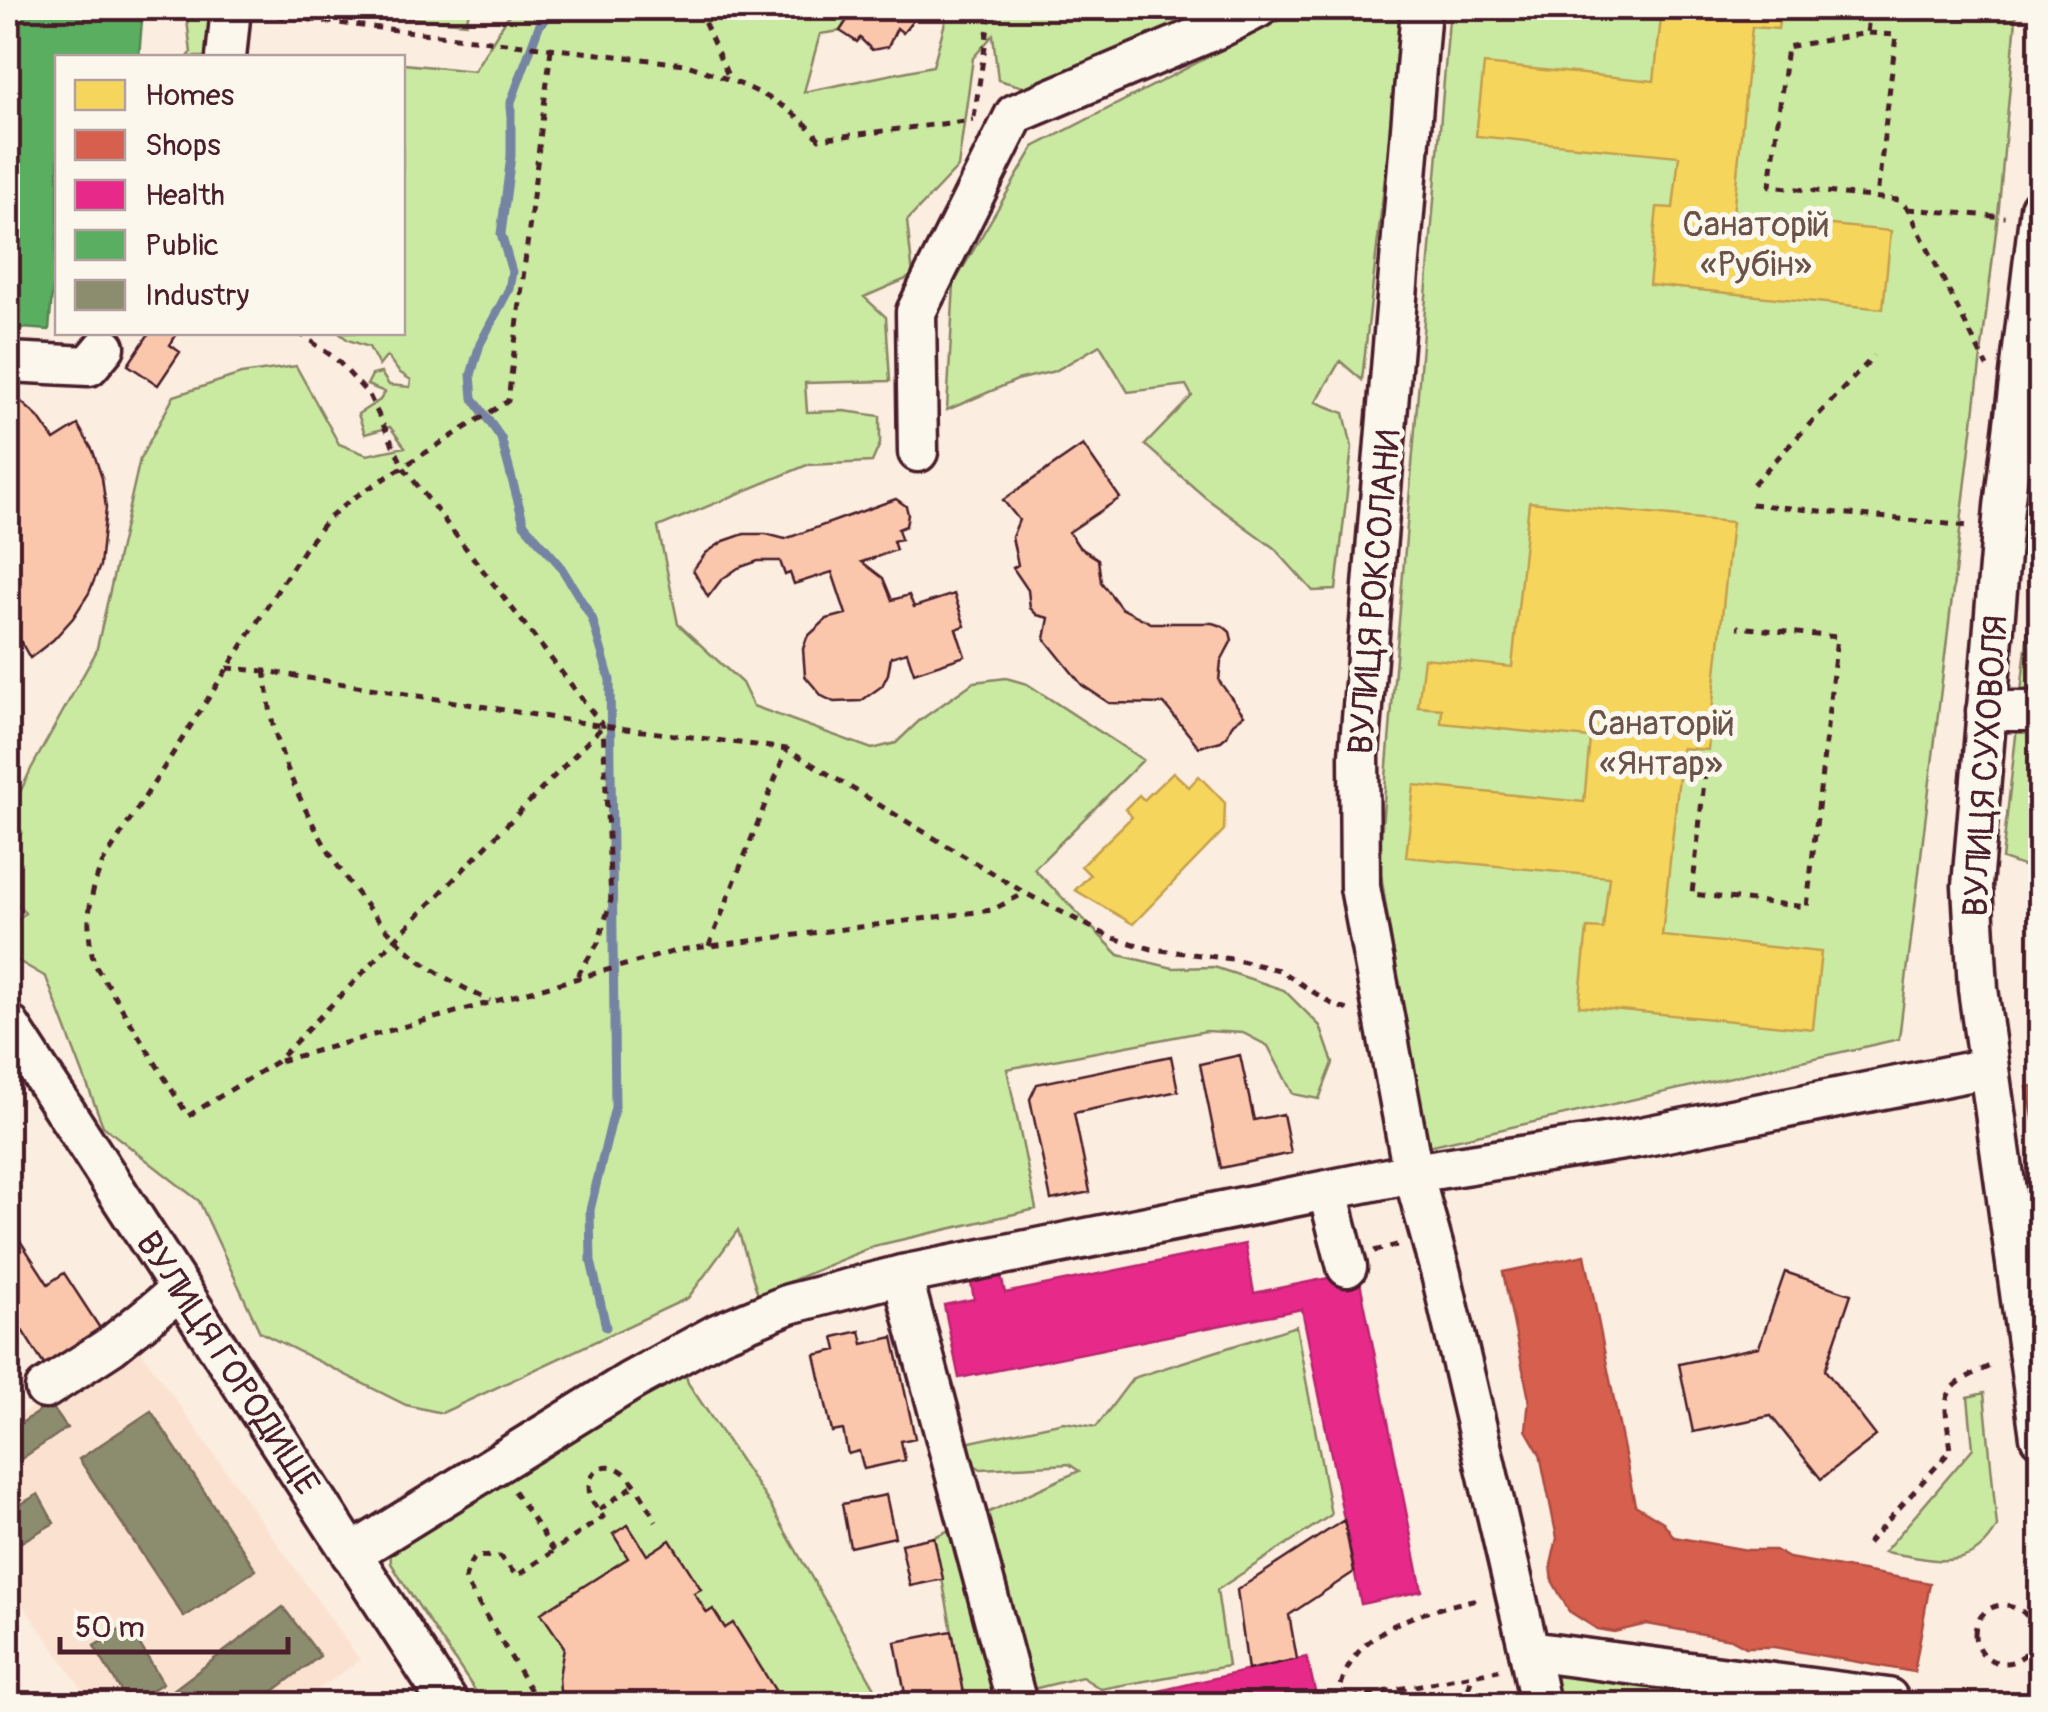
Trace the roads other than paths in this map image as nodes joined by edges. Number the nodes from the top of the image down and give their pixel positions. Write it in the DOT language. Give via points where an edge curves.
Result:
graph roads {
  1 [pos="1258,8"];
  2 [pos="1421,8"];
  3 [pos="231,9"];
  4 [pos="226,55"];
  5 [pos="2024,213"];
  6 [pos="105,347"];
  7 [pos="8,362"];
  8 [pos="918,452"];
  9 [pos="1986,710"];
  10 [pos="2040,711"];
  11 [pos="8,1023"];
  12 [pos="1988,1068"];
  13 [pos="1413,1173"];
  14 [pos="1328,1192"];
  15 [pos="1347,1267"];
  16 [pos="902,1275"];
  17 [pos="180,1290"];
  18 [pos="45,1389"];
  19 [pos="2040,1437"];
  20 [pos="350,1554"];
  21 [pos="1531,1657"];
  22 [pos="449,1704"];
  23 [pos="1017,1704"];
  24 [pos="1540,1704"];
  25 [pos="1885,1704"];
  1 -- 8 [label="street" via="1016,114 916,312"];
  2 -- 13 [label="street, ВУЛИЦЯ РОКСОЛАНИ" via="1359,755 1360,887"];
  3 -- 4 [label="street"];
  5 -- 9 [label="street, ВУЛИЦЯ СУХОВОЛЯ"];
  6 -- 7 [label="street" via="89,366"];
  9 -- 10 [label="street"];
  9 -- 12 [label="street, ВУЛИЦЯ СУХОВОЛЯ" via="1972,886"];
  11 -- 17 [label="street, ВУЛИЦЯ ГОРОДИЩЕ"];
  12 -- 13 [label="street" via="1636,1138"];
  12 -- 19 [label="street, ВУЛИЦЯ СУХОВОЛЯ"];
  13 -- 14 [label="street"];
  13 -- 21 [label="street, ВУЛИЦЯ РОКСОЛАНИ"];
  14 -- 15 [label="street"];
  14 -- 16 [label="street"];
  16 -- 20 [label="street" via="790,1304 719,1334"];
  16 -- 23 [label="street"];
  17 -- 18 [label="street"];
  17 -- 20 [label="street, ВУЛИЦЯ ГОРОДИЩЕ"];
  20 -- 22 [label="street, ВУЛИЦЯ ГОРОДИЩЕ"];
  21 -- 24 [label="street, ВУЛИЦЯ РОКСОЛАНИ"];
  21 -- 25 [label="street" via="1888,1698"];
}
